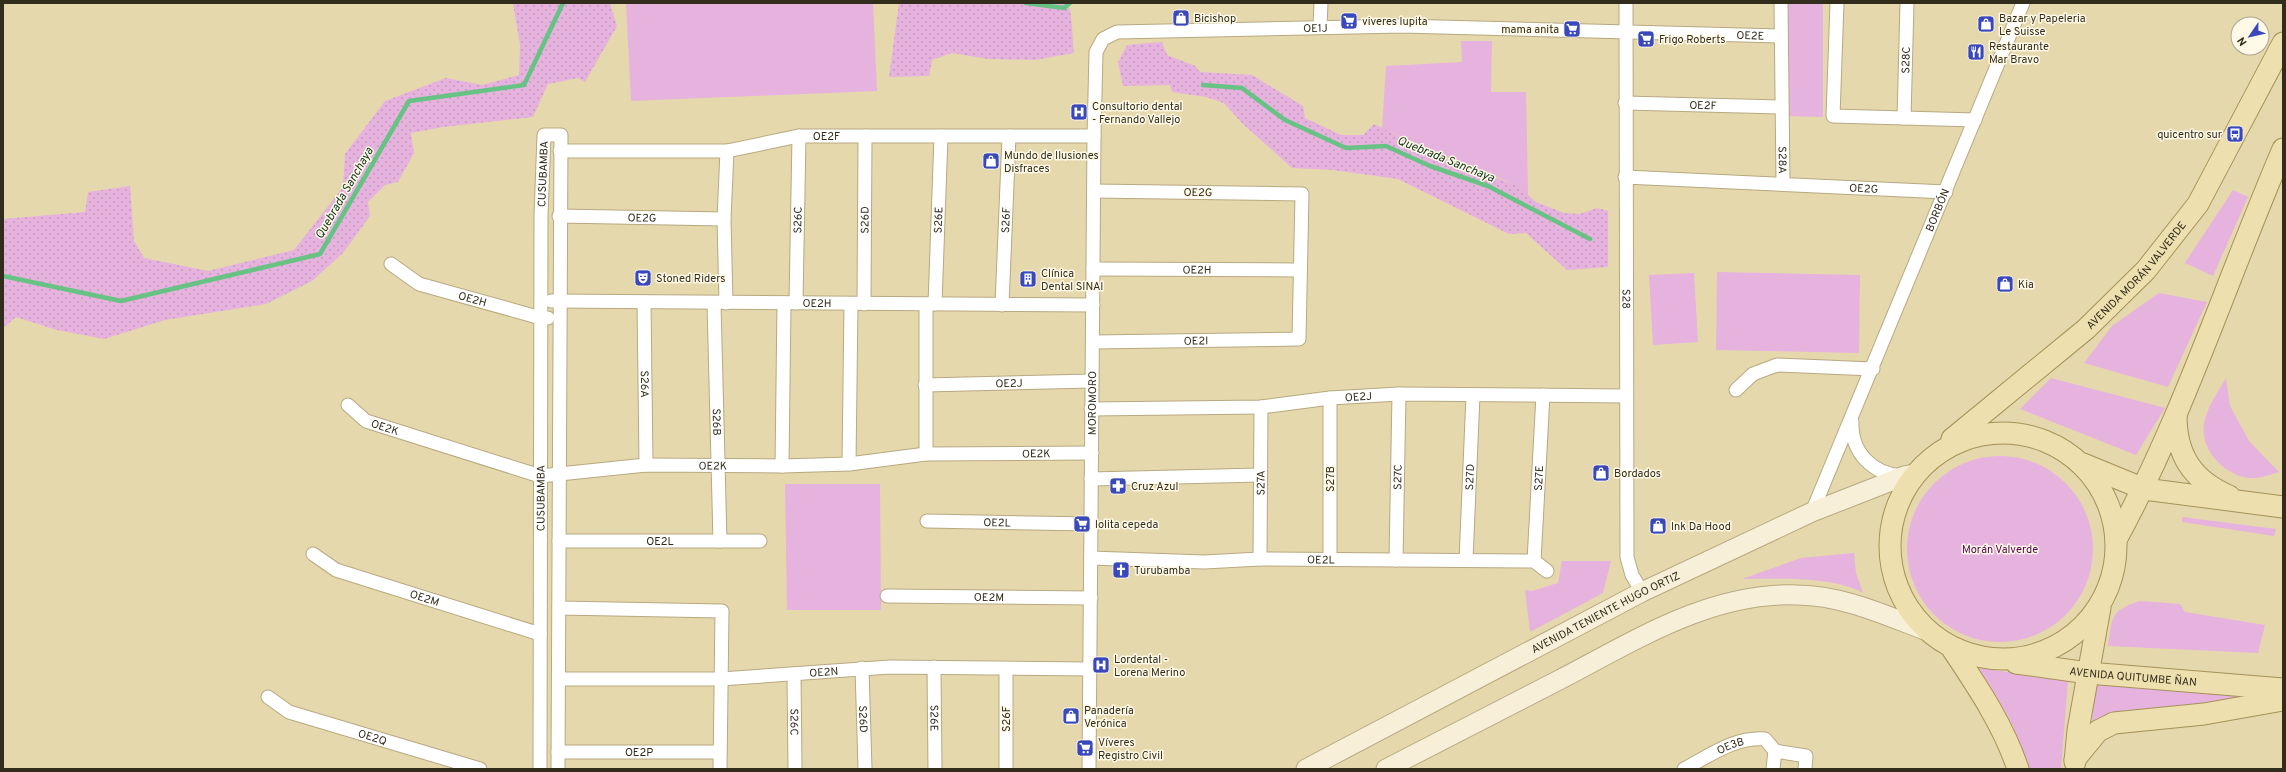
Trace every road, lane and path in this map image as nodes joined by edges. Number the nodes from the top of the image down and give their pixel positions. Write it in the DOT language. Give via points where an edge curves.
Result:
graph roads {
  1 [pos="1321,3"];
  2 [pos="1626,3"];
  3 [pos="1781,3"];
  4 [pos="1837,3"];
  5 [pos="1907,3"];
  6 [pos="2023,3"];
  7 [pos="1320,26"];
  8 [pos="1625,33"];
  9 [pos="1780,36"];
  10 [pos="1103,39"];
  11 [pos="2283,43"];
  12 [pos="1625,103"];
  13 [pos="1781,107"];
  14 [pos="1904,118"];
  15 [pos="1975,120"];
  16 [pos="799,136"];
  17 [pos="864,136"];
  18 [pos="941,136"];
  19 [pos="1009,136"];
  20 [pos="1094,136"];
  21 [pos="2283,149"];
  22 [pos="560,151"];
  23 [pos="727,151"];
  24 [pos="1625,177"];
  25 [pos="1783,183"];
  26 [pos="1094,191"];
  27 [pos="1946,192"];
  28 [pos="559,216"];
  29 [pos="724,219"];
  30 [pos="391,264"];
  31 [pos="1093,269"];
  32 [pos="1300,270"];
  33 [pos="559,301"];
  34 [pos="541,302"];
  35 [pos="644,302"];
  36 [pos="720,303"];
  37 [pos="790,303"];
  38 [pos="857,304"];
  39 [pos="930,304"];
  40 [pos="1002,305"];
  41 [pos="1093,306"];
  42 [pos="541,318"];
  43 [pos="560,318"];
  44 [pos="1093,342"];
  45 [pos="1872,369"];
  46 [pos="1092,381"];
  47 [pos="925,385"];
  48 [pos="1736,390"];
  49 [pos="1399,394"];
  50 [pos="1473,395"];
  51 [pos="1543,395"];
  52 [pos="1625,396"];
  53 [pos="1330,398"];
  54 [pos="348,405"];
  55 [pos="1261,407"];
  56 [pos="1091,409"];
  57 [pos="2176,412"];
  58 [pos="1852,418"];
  59 [pos="1092,453"];
  60 [pos="926,454"];
  61 [pos="1930,457"];
  62 [pos="2081,463"];
  63 [pos="717,464"];
  64 [pos="850,464"];
  65 [pos="646,465"];
  66 [pos="782,466"];
  67 [pos="559,473"];
  68 [pos="1260,475"];
  69 [pos="1909,475"];
  70 [pos="540,476"];
  71 [pos="1091,479"];
  72 [pos="2144,489"];
  73 [pos="2245,503"];
  74 [pos="2283,507"];
  75 [pos="1812,512"];
  76 [pos="927,521"];
  77 [pos="1091,524"];
  78 [pos="2116,540"];
  79 [pos="559,541"];
  80 [pos="720,541"];
  81 [pos="760,541"];
  82 [pos="313,554"];
  83 [pos="1091,558"];
  84 [pos="1260,559"];
  85 [pos="1330,559"];
  86 [pos="1396,560"];
  87 [pos="1466,560"];
  88 [pos="1534,561"];
  89 [pos="1547,571"];
  90 [pos="1642,592"];
  91 [pos="887,596"];
  92 [pos="1091,598"];
  93 [pos="2100,605"];
  94 [pos="559,608"];
  95 [pos="1925,630"];
  96 [pos="540,634"];
  97 [pos="1951,647"];
  98 [pos="1984,658"];
  99 [pos="934,667"];
  100 [pos="862,668"];
  101 [pos="1006,669"];
  102 [pos="1090,669"];
  103 [pos="2088,673"];
  104 [pos="794,674"];
  105 [pos="559,679"];
  106 [pos="721,679"];
  107 [pos="2283,689"];
  108 [pos="268,697"];
  109 [pos="2283,700"];
  110 [pos="1775,750"];
  111 [pos="558,752"];
  112 [pos="720,752"];
  113 [pos="2074,764"];
  114 [pos="480,769"];
  115 [pos="540,769"];
  116 [pos="558,769"];
  117 [pos="720,769"];
  118 [pos="795,769"];
  119 [pos="865,769"];
  120 [pos="935,769"];
  121 [pos="1006,769"];
  122 [pos="1089,769"];
  123 [pos="1306,769"];
  124 [pos="1386,769"];
  125 [pos="1684,769"];
  126 [pos="1773,769"];
  127 [pos="1805,769"];
  128 [pos="2018,769"];
  1 -- 7 [label="street"];
  2 -- 8 [label="street, S28"];
  3 -- 9 [label="street, S28A"];
  4 -- 14 [label="street" via="1833,116"];
  5 -- 14 [label="street, S28C"];
  6 -- 15 [label="street, BORBÓN"];
  7 -- 8 [label="street, OE1J"];
  7 -- 10 [label="street, OE1J" via="1117,32"];
  8 -- 9 [label="street, OE2E"];
  8 -- 12 [label="street, S28"];
  9 -- 13 [label="street, S28A"];
  10 -- 20 [label="street, MOROMORO" via="1096,52"];
  11 -- 61 [label="main road, AVENIDA MORÁN VALVERDE" via="2198,204 2146,270 2086,329"];
  12 -- 13 [label="street, OE2F"];
  12 -- 24 [label="street, S28"];
  13 -- 25 [label="street, S28A"];
  14 -- 15 [label="street"];
  15 -- 27 [label="street, BORBÓN"];
  16 -- 17 [label="street, OE2F"];
  16 -- 23 [label="street, OE2F"];
  16 -- 37 [label="street, S26C"];
  17 -- 18 [label="street, OE2F"];
  17 -- 38 [label="street, S26D"];
  18 -- 19 [label="street, OE2F"];
  18 -- 39 [label="street, S26E"];
  19 -- 20 [label="street, OE2F"];
  19 -- 40 [label="street, S26F"];
  20 -- 26 [label="street, MOROMORO"];
  21 -- 57 [label="main road"];
  22 -- 23 [label="street, OE2F"];
  22 -- 28 [label="street, CUSUBAMBA"];
  22 -- 34 [label="street, CUSUBAMBA" via="561,135 544,135"];
  23 -- 29 [label="street, S26B"];
  24 -- 25 [label="street, S28A"];
  24 -- 52 [label="street, S28"];
  25 -- 27 [label="street, OE2G"];
  26 -- 31 [label="street, MOROMORO"];
  26 -- 32 [label="street, OE2G" via="1302,194"];
  27 -- 45 [label="street, BORBÓN"];
  28 -- 29 [label="street, OE2G"];
  28 -- 33 [label="street, CUSUBAMBA"];
  29 -- 36 [label="street, S26B"];
  30 -- 42 [label="street, OE2H" via="419,284"];
  31 -- 32 [label="street, OE2H"];
  31 -- 41 [label="street, MOROMORO"];
  32 -- 44 [label="street, OE2I" via="1300,339"];
  33 -- 34 [label="street, OE2H"];
  33 -- 35 [label="street, OE2H"];
  33 -- 43 [label="street, CUSUBAMBA"];
  34 -- 42 [label="street, CUSUBAMBA"];
  35 -- 36 [label="street, OE2H"];
  35 -- 65 [label="street, S26A"];
  36 -- 37 [label="street, OE2H"];
  36 -- 63 [label="street, S26B"];
  37 -- 38 [label="street, OE2H"];
  37 -- 66 [label="street, S26C"];
  38 -- 39 [label="street, OE2H"];
  38 -- 64 [label="street, S26D"];
  39 -- 40 [label="street, OE2H"];
  39 -- 47 [label="street, S26E"];
  40 -- 41 [label="street, OE2H"];
  41 -- 44 [label="street, MOROMORO"];
  42 -- 43 [label="street, OE2H"];
  42 -- 70 [label="street, CUSUBAMBA"];
  43 -- 67 [label="street, CUSUBAMBA"];
  44 -- 46 [label="street, MOROMORO"];
  45 -- 48 [label="street" via="1777,365 1753,374"];
  45 -- 58 [label="street, BORBÓN"];
  46 -- 47 [label="street, OE2J"];
  46 -- 56 [label="street, MOROMORO"];
  47 -- 60 [label="street, S26E"];
  49 -- 50 [label="street, OE2J"];
  49 -- 53 [label="street, OE2J"];
  49 -- 86 [label="street, S27C"];
  50 -- 51 [label="street, OE2J"];
  50 -- 87 [label="street, S27D"];
  51 -- 52 [label="street, OE2J"];
  51 -- 88 [label="street, S27E"];
  52 -- 90 [label="street, S28" via="1626,557 1632,576"];
  53 -- 55 [label="street, OE2J"];
  53 -- 85 [label="street, S27B"];
  54 -- 70 [label="street, OE2K" via="366,421"];
  55 -- 56 [label="street, OE2J"];
  55 -- 68 [label="street, S27A"];
  56 -- 59 [label="street, MOROMORO"];
  57 -- 72 [label="main road"];
  57 -- 73 [label="main road" via="2178,440 2192,470 2206,484"];
  58 -- 69 [label="street, BORBÓN" via="1854,441 1865,461 1883,472"];
  58 -- 75 [label="street, BORBÓN"];
  59 -- 60 [label="street, OE2K"];
  59 -- 71 [label="street, MOROMORO"];
  60 -- 64 [label="street, OE2K"];
  61 -- 62 [label="main road" via="1958,440 1990,432 2023,433 2054,444"];
  61 -- 69 [label="main road"];
  62 -- 72 [label="main road"];
  62 -- 78 [label="main road" via="2102,492 2111,511"];
  63 -- 65 [label="street, OE2K"];
  63 -- 66 [label="street, OE2K"];
  63 -- 80 [label="street, S26B"];
  64 -- 66 [label="street, OE2K"];
  65 -- 67 [label="street, OE2K"];
  67 -- 70 [label="street, OE2K"];
  67 -- 79 [label="street, CUSUBAMBA"];
  68 -- 71 [label="street"];
  68 -- 84 [label="street, S27A"];
  69 -- 75 [label="main road, AVENIDA TENIENTE HUGO ORTIZ"];
  69 -- 95 [label="main road" via="1892,517 1889,539 1892,571 1903,601"];
  70 -- 96 [label="street, CUSUBAMBA"];
  71 -- 77 [label="street, MOROMORO"];
  72 -- 73 [label="main road"];
  72 -- 78 [label="main road"];
  73 -- 74 [label="main road"];
  75 -- 90 [label="main road, AVENIDA TENIENTE HUGO ORTIZ"];
  76 -- 77 [label="street, OE2L"];
  77 -- 83 [label="street, MOROMORO"];
  78 -- 93 [label="main road" via="2113,576"];
  79 -- 80 [label="street, OE2L"];
  79 -- 94 [label="street, CUSUBAMBA"];
  80 -- 81 [label="street, OE2L"];
  82 -- 96 [label="street, OE2M" via="336,570"];
  83 -- 84 [label="street, OE2L" via="1204,562"];
  83 -- 92 [label="street, MOROMORO"];
  84 -- 85 [label="street, OE2L"];
  85 -- 86 [label="street, OE2L"];
  86 -- 87 [label="street, OE2L"];
  87 -- 88 [label="street, OE2L"];
  88 -- 89 [label="street"];
  90 -- 123 [label="main road, AVENIDA TENIENTE HUGO ORTIZ"];
  91 -- 92 [label="street, OE2M"];
  92 -- 102 [label="street, MOROMORO"];
  93 -- 98 [label="main road" via="2079,631 2051,650 2018,659"];
  93 -- 103 [label="main road"];
  94 -- 105 [label="street, CUSUBAMBA"];
  94 -- 106 [label="street" via="722,611"];
  95 -- 97 [label="main road"];
  95 -- 124 [label="main road" via="1846,600 1796,594 1748,598 1702,610 1652,632"];
  96 -- 115 [label="street, CUSUBAMBA"];
  97 -- 98 [label="main road"];
  97 -- 128 [label="main road" via="1985,699 2004,734"];
  98 -- 103 [label="main road, AVENIDA QUITUMBE ÑAN"];
  99 -- 100 [label="street, OE2N"];
  99 -- 101 [label="street, OE2N"];
  99 -- 120 [label="street, S26E"];
  100 -- 104 [label="street, OE2N"];
  100 -- 119 [label="street, S26D"];
  101 -- 102 [label="street, OE2N"];
  101 -- 121 [label="street, S26F"];
  102 -- 122 [label="street, MOROMORO"];
  103 -- 107 [label="main road, AVENIDA QUITUMBE ÑAN"];
  103 -- 113 [label="main road"];
  104 -- 106 [label="street, OE2N"];
  104 -- 118 [label="street, S26C"];
  105 -- 106 [label="street, OE2N"];
  105 -- 111 [label="street, CUSUBAMBA"];
  106 -- 112 [label="street"];
  108 -- 114 [label="street, OE2Q" via="289,712"];
  109 -- 113 [label="main road" via="2204,714 2114,723 2098,731"];
  110 -- 125 [label="street, OE3B" via="1765,739 1750,738"];
  110 -- 126 [label="street"];
  110 -- 127 [label="street" via="1806,756"];
  111 -- 112 [label="street, OE2P"];
  111 -- 116 [label="street, CUSUBAMBA"];
  112 -- 117 [label="street"];
}
